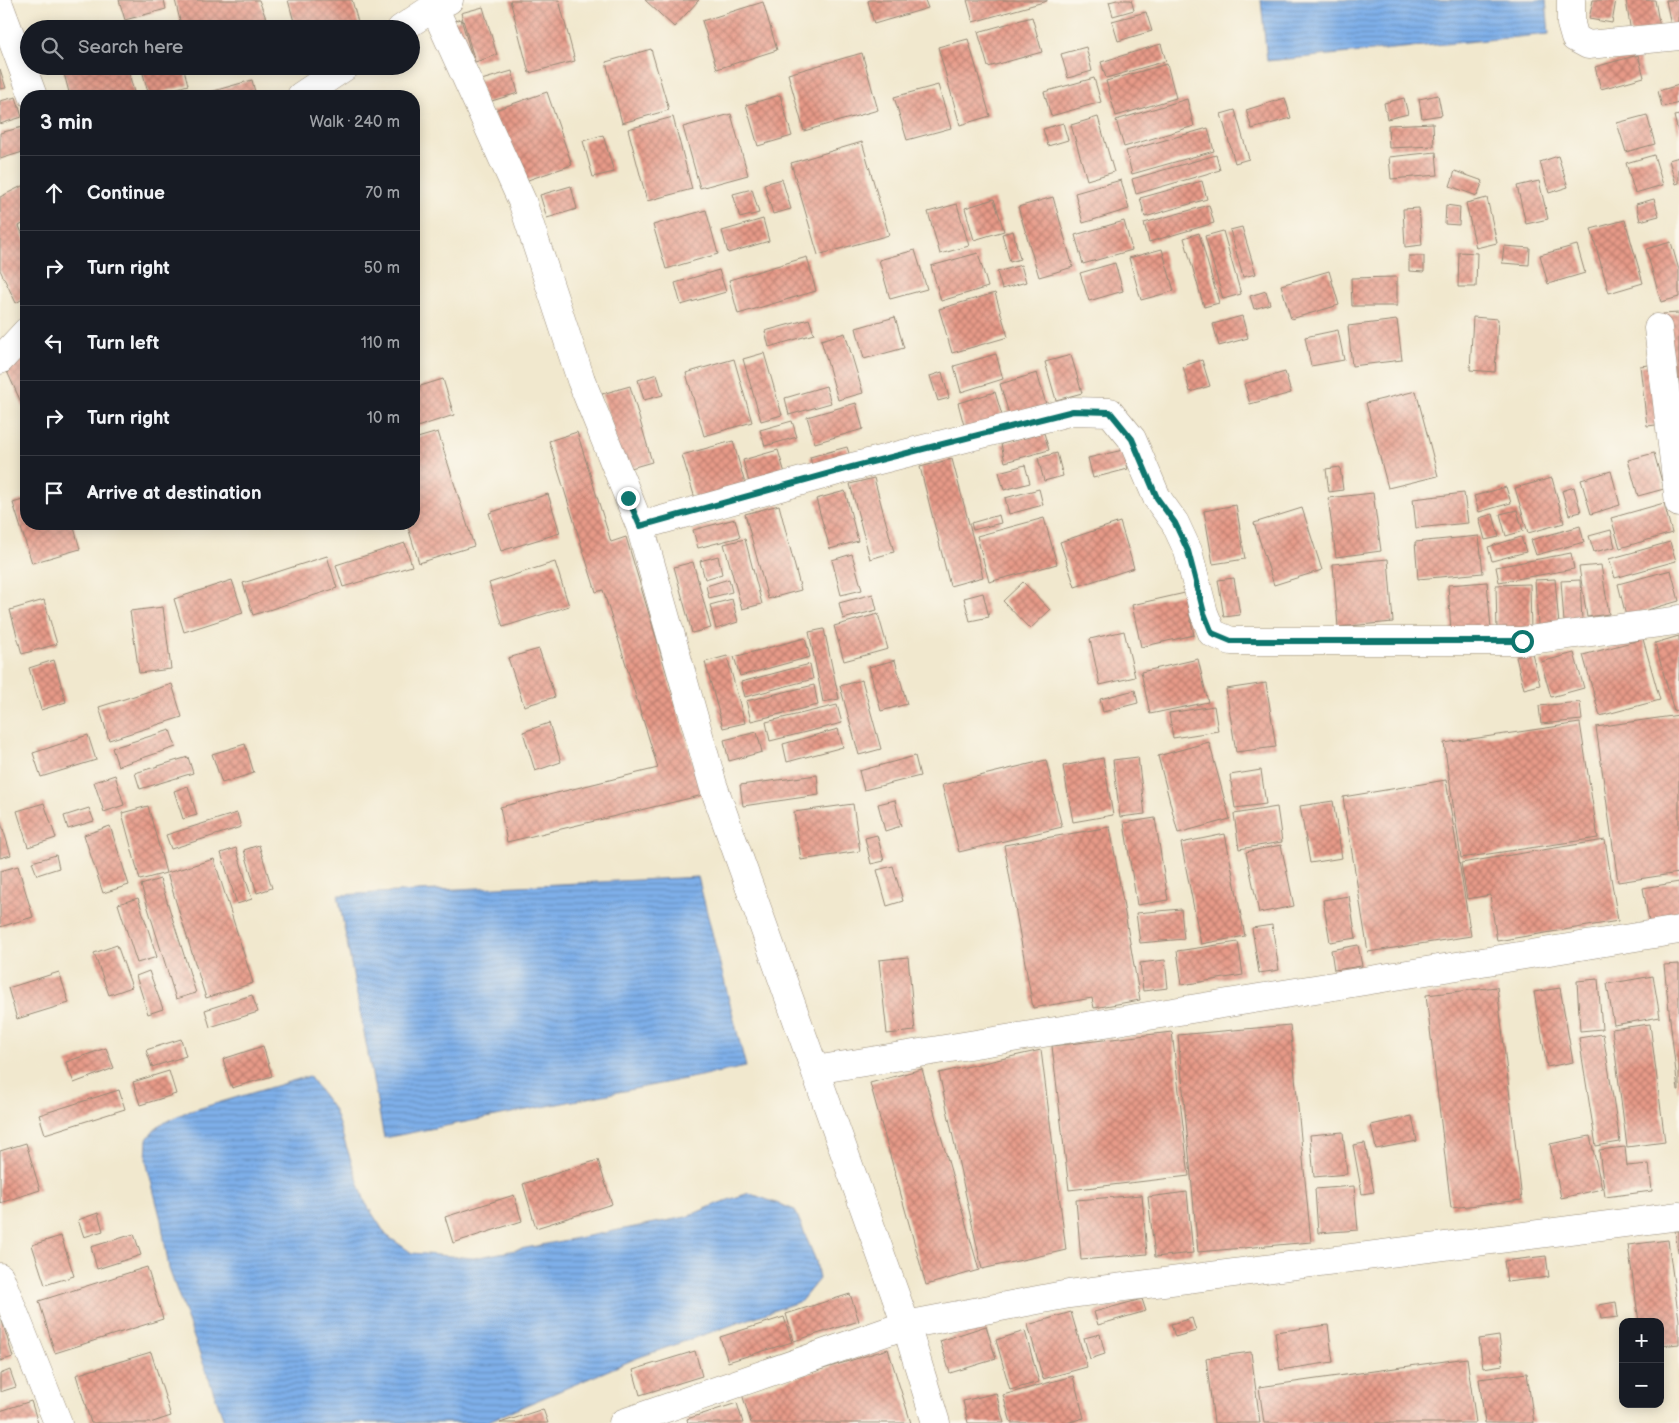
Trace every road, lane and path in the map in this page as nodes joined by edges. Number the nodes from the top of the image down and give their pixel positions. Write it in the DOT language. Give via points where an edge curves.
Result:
graph roads {
  1 [pos="1571,0"];
  2 [pos="442,3"];
  3 [pos="0,7"];
  4 [pos="415,20"];
  5 [pos="1679,36"];
  6 [pos="20,61"];
  7 [pos="25,75"];
  8 [pos="332,75"];
  9 [pos="31,90"];
  10 [pos="310,90"];
  11 [pos="1658,328"];
  12 [pos="20,338"];
  13 [pos="0,360"];
  14 [pos="1679,503"];
  15 [pos="640,526"];
  16 [pos="1679,619"];
  17 [pos="1679,930"];
  18 [pos="815,1070"];
  19 [pos="1679,1216"];
  20 [pos="0,1277"];
  21 [pos="906,1325"];
  22 [pos="58,1423"];
  23 [pos="623,1423"];
  24 [pos="936,1423"];
  1 -- 5 [label="street" via="1571,24 1575,38 1588,45"];
  2 -- 4 [label="street"];
  2 -- 15 [label="street" via="522,201 581,380"];
  3 -- 6 [label="street"];
  7 -- 9 [label="street"];
  8 -- 10 [label="street"];
  11 -- 14 [label="street"];
  12 -- 13 [label="street"];
  15 -- 16 [label="street" via="852,467 1073,411 1110,412 1132,439 1157,498 1175,523 1188,551 1212,633 1231,641 1522,641"];
  15 -- 18 [label="street" via="713,785"];
  17 -- 18 [label="street"];
  18 -- 21 [label="street"];
  19 -- 21 [label="street" via="1069,1294"];
  20 -- 22 [label="street"];
  21 -- 23 [label="street"];
  21 -- 24 [label="street"];
}
